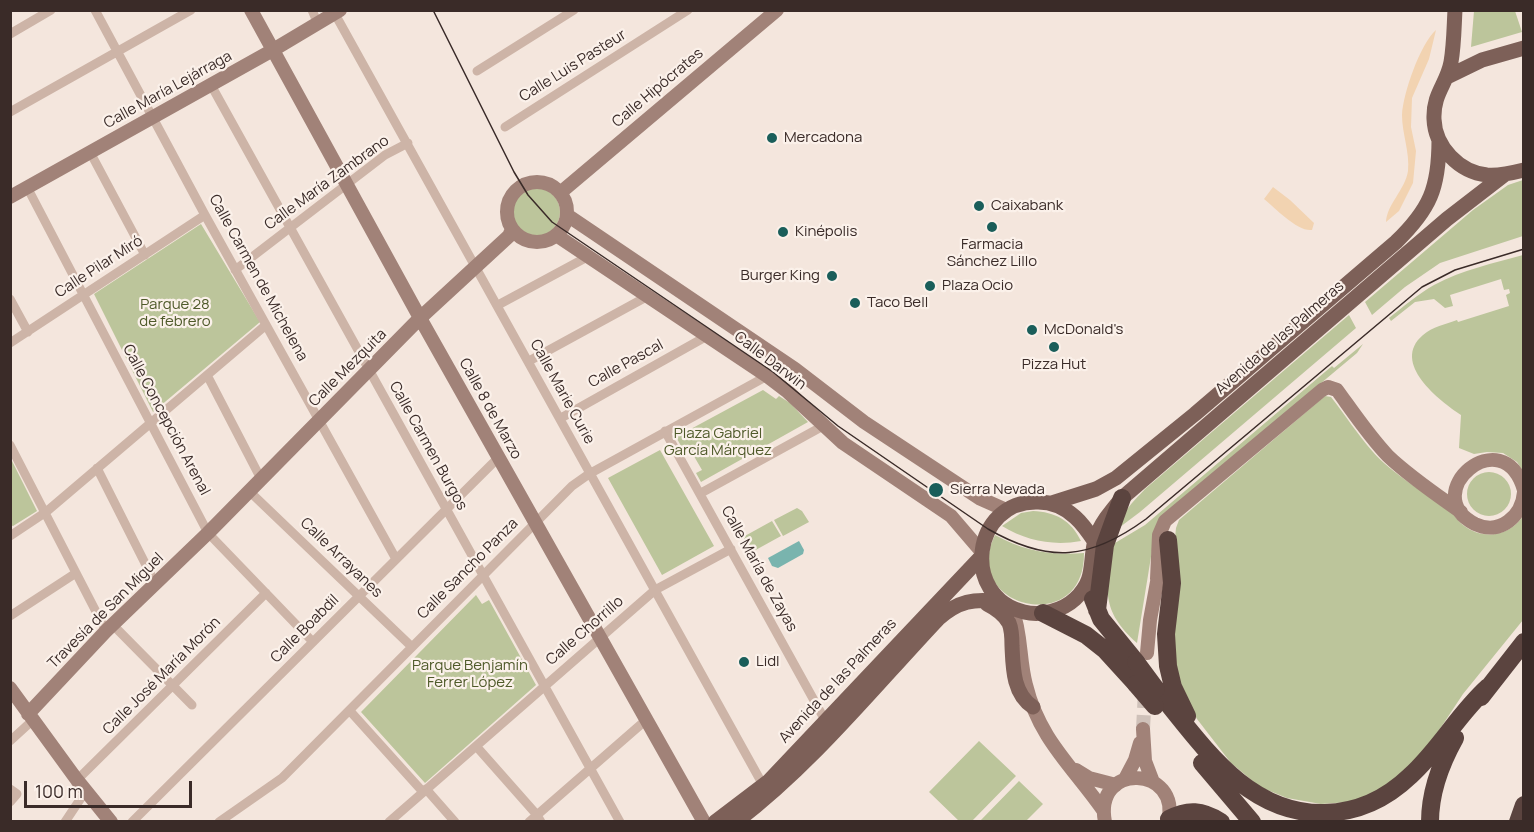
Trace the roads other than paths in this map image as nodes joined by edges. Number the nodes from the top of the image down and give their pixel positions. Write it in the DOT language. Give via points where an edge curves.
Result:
graph roads {
  1 [pos="51,10"];
  2 [pos="95,10"];
  3 [pos="191,10"];
  4 [pos="251,10"];
  5 [pos="312,10"];
  6 [pos="574,10"];
  7 [pos="688,10"];
  8 [pos="1455,10"];
  9 [pos="777,11"];
  10 [pos="338,12"];
  11 [pos="318,24"];
  12 [pos="10,34"];
  13 [pos="1524,48"];
  14 [pos="273,50"];
  15 [pos="118,52"];
  16 [pos="477,71"];
  17 [pos="1447,77"];
  18 [pos="211,85"];
  19 [pos="10,112"];
  20 [pos="153,117"];
  21 [pos="505,127"];
  22 [pos="1438,140"];
  23 [pos="408,143"];
  24 [pos="90,152"];
  25 [pos="1524,170"];
  26 [pos="1504,175"];
  27 [pos="346,184"];
  28 [pos="27,188"];
  29 [pos="560,193"];
  30 [pos="10,197"];
  31 [pos="205,215"];
  32 [pos="567,215"];
  33 [pos="290,228"];
  34 [pos="512,229"];
  35 [pos="556,234"];
  36 [pos="145,255"];
  37 [pos="589,256"];
  38 [pos="476,266"];
  39 [pos="236,270"];
  40 [pos="84,295"];
  41 [pos="648,296"];
  42 [pos="10,298"];
  43 [pos="498,305"];
  44 [pos="420,318"];
  45 [pos="266,325"];
  46 [pos="28,332"];
  47 [pos="707,336"];
  48 [pos="10,343"];
  49 [pos="529,361"];
  50 [pos="369,370"];
  51 [pos="207,375"];
  52 [pos="767,376"];
  53 [pos="561,418"];
  54 [pos="320,420"];
  55 [pos="151,423"];
  56 [pos="823,426"];
  57 [pos="665,431"];
  58 [pos="10,445"];
  59 [pos="499,457"];
  60 [pos="97,468"];
  61 [pos="589,474"];
  62 [pos="261,479"];
  63 [pos="1420,482"];
  64 [pos="1457,484"];
  65 [pos="249,491"];
  66 [pos="1524,491"];
  67 [pos="701,493"];
  68 [pos="1122,498"];
  69 [pos="1052,503"];
  70 [pos="446,510"];
  71 [pos="1006,510"];
  72 [pos="1179,510"];
  73 [pos="46,512"];
  74 [pos="1461,512"];
  75 [pos="536,522"];
  76 [pos="208,533"];
  77 [pos="10,536"];
  78 [pos="1168,540"];
  79 [pos="1095,542"];
  80 [pos="731,549"];
  81 [pos="981,554"];
  82 [pos="396,559"];
  83 [pos="76,573"];
  84 [pos="483,576"];
  85 [pos="1089,578"];
  86 [pos="1157,579"];
  87 [pos="155,583"];
  88 [pos="655,590"];
  89 [pos="266,592"];
  90 [pos="360,596"];
  91 [pos="979,600"];
  92 [pos="1007,605"];
  93 [pos="1097,610"];
  94 [pos="1040,614"];
  95 [pos="10,616"];
  96 [pos="110,628"];
  97 [pos="1020,638"];
  98 [pos="600,639"];
  99 [pos="313,642"];
  100 [pos="1524,642"];
  101 [pos="412,647"];
  102 [pos="1142,657"];
  103 [pos="173,686"];
  104 [pos="545,687"];
  105 [pos="1488,687"];
  106 [pos="10,688"];
  107 [pos="1156,698"];
  108 [pos="192,705"];
  109 [pos="1033,707"];
  110 [pos="350,711"];
  111 [pos="30,717"];
  112 [pos="645,720"];
  113 [pos="826,722"];
  114 [pos="1194,734"];
  115 [pos="10,741"];
  116 [pos="476,746"];
  117 [pos="1070,767"];
  118 [pos="590,768"];
  119 [pos="77,780"];
  120 [pos="1120,782"];
  121 [pos="1153,782"];
  122 [pos="763,785"];
  123 [pos="10,789"];
  124 [pos="424,790"];
  125 [pos="88,792"];
  126 [pos="10,802"];
  127 [pos="1524,805"];
  128 [pos="1104,816"];
  129 [pos="539,818"];
  130 [pos="1169,820"];
  131 [pos="65,822"];
  132 [pos="111,822"];
  133 [pos="132,822"];
  134 [pos="219,822"];
  135 [pos="389,822"];
  136 [pos="455,822"];
  137 [pos="529,822"];
  138 [pos="620,822"];
  139 [pos="704,822"];
  140 [pos="715,822"];
  141 [pos="736,822"];
  142 [pos="1221,822"];
  143 [pos="1252,822"];
  144 [pos="1430,822"];
  145 [pos="1518,822"];
  1 -- 12 [label="street"];
  2 -- 15 [label="street, Calle Carmen de Michelena"];
  3 -- 15 [label="street"];
  4 -- 14 [label="street, Calle 8 de Marzo"];
  5 -- 11 [label="street"];
  6 -- 16 [label="street"];
  7 -- 21 [label="street, Calle Luis Pasteur"];
  8 -- 17 [label="main road, Avenida de las Palmeras"];
  9 -- 29 [label="street, Calle Hipócrates"];
  10 -- 11 [label="street, Calle María Lejárraga"];
  10 -- 23 [label="street, Calle Marie Curie"];
  11 -- 14 [label="street, Calle María Lejárraga"];
  13 -- 17 [label="main road" via="1482,60"];
  14 -- 18 [label="street, Calle María Lejárraga"];
  14 -- 27 [label="street, Calle 8 de Marzo"];
  15 -- 19 [label="street"];
  15 -- 20 [label="street, Calle Carmen de Michelena"];
  17 -- 22 [label="main road, Avenida de las Palmeras" via="1436,97 1434,120"];
  18 -- 20 [label="street, Calle María Lejárraga"];
  18 -- 33 [label="street, Calle Carmen Burgos"];
  20 -- 24 [label="street, Calle María Lejárraga"];
  20 -- 31 [label="street, Calle Carmen de Michelena"];
  22 -- 26 [label="main road" via="1452,159 1468,169"];
  22 -- 69 [label="main road, Avenida de las Palmeras" via="1435,186 1417,221 1396,242 1116,478"];
  23 -- 27 [label="street, Calle María Zambrano"];
  23 -- 38 [label="street, Calle Marie Curie"];
  24 -- 28 [label="street, Calle María Lejárraga"];
  24 -- 36 [label="street"];
  25 -- 26 [label="main road"];
  26 -- 68 [label="main road, Avenida de las Palmeras" via="1447,219"];
  27 -- 33 [label="street, Calle María Zambrano"];
  27 -- 44 [label="street, Calle 8 de Marzo"];
  28 -- 30 [label="street, Calle María Lejárraga"];
  28 -- 40 [label="street, Calle Concepción Arenal"];
  29 -- 32 [label="street"];
  29 -- 34 [label="street" via="552,186 534,181 515,190 506,212"];
  31 -- 36 [label="street, Calle Pilar Miró"];
  31 -- 39 [label="street, Calle Carmen de Michelena"];
  32 -- 35 [label="street"];
  32 -- 71 [label="street, Calle Darwin" via="787,363 864,422 979,498"];
  33 -- 39 [label="street, Calle María Zambrano"];
  33 -- 50 [label="street, Calle Carmen Burgos"];
  34 -- 35 [label="street" via="528,241 548,240"];
  34 -- 38 [label="street, Calle Mezquita"];
  35 -- 37 [label="street, Calle Darwin"];
  36 -- 40 [label="street, Calle Pilar Miró"];
  37 -- 41 [label="street, Calle Darwin"];
  37 -- 43 [label="street"];
  38 -- 43 [label="street, Calle Marie Curie"];
  38 -- 44 [label="street, Calle Mezquita"];
  39 -- 45 [label="street, Calle Carmen de Michelena"];
  40 -- 46 [label="street, Calle Pilar Miró"];
  40 -- 55 [label="street, Calle Concepción Arenal"];
  41 -- 47 [label="street, Calle Darwin"];
  41 -- 49 [label="street"];
  42 -- 46 [label="street"];
  43 -- 49 [label="street, Calle Marie Curie"];
  44 -- 50 [label="street, Calle Mezquita"];
  44 -- 59 [label="street, Calle 8 de Marzo"];
  45 -- 51 [label="street"];
  45 -- 54 [label="street, Calle Carmen de Michelena"];
  46 -- 48 [label="street, Calle Pilar Miró"];
  47 -- 52 [label="street, Calle Darwin"];
  47 -- 53 [label="street, Calle Pascal"];
  49 -- 53 [label="street, Calle Marie Curie"];
  50 -- 54 [label="street, Calle Mezquita"];
  50 -- 70 [label="street, Calle Carmen Burgos"];
  51 -- 55 [label="street"];
  51 -- 62 [label="street"];
  52 -- 56 [label="street, Calle Darwin"];
  52 -- 57 [label="street, Calle Sancho Panza"];
  53 -- 61 [label="street, Calle Marie Curie"];
  54 -- 62 [label="street, Calle Mezquita"];
  54 -- 82 [label="street, Calle Carmen de Michelena"];
  55 -- 60 [label="street"];
  55 -- 76 [label="street, Calle Concepción Arenal"];
  56 -- 67 [label="street"];
  56 -- 81 [label="street, Calle Darwin" via="951,516"];
  57 -- 61 [label="street, Calle Sancho Panza"];
  57 -- 67 [label="street, Calle María de Zayas"];
  58 -- 73 [label="street"];
  59 -- 70 [label="street, Calle Boabdil"];
  59 -- 75 [label="street, Calle 8 de Marzo"];
  60 -- 73 [label="street"];
  60 -- 87 [label="street"];
  61 -- 75 [label="street, Calle Sancho Panza"];
  61 -- 88 [label="street, Calle Marie Curie"];
  62 -- 65 [label="street, Calle Mezquita"];
  63 -- 64 [label="street" via="1439,487"];
  63 -- 72 [label="street" via="1389,457 1337,390 1328,387"];
  63 -- 74 [label="street"];
  64 -- 66 [label="street" via="1473,465 1494,460 1514,470"];
  64 -- 74 [label="street"];
  65 -- 76 [label="street, Calle Mezquita"];
  65 -- 90 [label="street, Calle Arrayanes"];
  66 -- 74 [label="street" via="1518,512 1501,526 1479,526"];
  67 -- 80 [label="street, Calle María de Zayas"];
  68 -- 79 [label="main road, Avenida de las Palmeras" via="1102,524"];
  68 -- 93 [label="highway" via="1105,545"];
  69 -- 71 [label="main road" via="1030,502"];
  69 -- 79 [label="main road" via="1075,517"];
  70 -- 82 [label="street, Calle Boabdil"];
  70 -- 84 [label="street, Calle Carmen Burgos"];
  71 -- 81 [label="main road" via="988,529"];
  72 -- 78 [label="street"];
  72 -- 86 [label="street" via="1161,528"];
  73 -- 77 [label="street"];
  73 -- 83 [label="street"];
  75 -- 84 [label="street, Calle Sancho Panza"];
  75 -- 98 [label="street, Calle 8 de Marzo"];
  76 -- 87 [label="street, Travesía de San Miguel"];
  76 -- 89 [label="street, Calle Concepción Arenal"];
  78 -- 86 [label="street"];
  78 -- 114 [label="highway" via="1172,583 1166,634 1168,666"];
  79 -- 85 [label="main road"];
  80 -- 88 [label="street, Calle Chorrillo"];
  80 -- 113 [label="street, Calle María de Zayas"];
  81 -- 92 [label="main road" via="983,574 990,589"];
  81 -- 113 [label="main road, Avenida de las Palmeras"];
  82 -- 90 [label="street, Calle Boabdil"];
  83 -- 95 [label="street"];
  83 -- 96 [label="street"];
  84 -- 101 [label="street, Calle Sancho Panza"];
  84 -- 104 [label="street, Calle Carmen Burgos"];
  85 -- 93 [label="highway"];
  85 -- 94 [label="main road" via="1074,600"];
  86 -- 102 [label="street"];
  87 -- 96 [label="street, Travesía de San Miguel"];
  88 -- 98 [label="street, Calle Chorrillo"];
  88 -- 122 [label="street, Calle Marie Curie"];
  89 -- 99 [label="street, Calle Concepción Arenal"];
  89 -- 103 [label="street, Calle José María Morón"];
  90 -- 99 [label="street, Calle Boabdil"];
  90 -- 101 [label="street, Calle Arrayanes"];
  91 -- 92 [label="main road, Avenida de las Palmeras"];
  91 -- 109 [label="main road" via="1009,622 1018,692"];
  91 -- 141 [label="main road, Avenida de las Palmeras" via="959,603 938,619 803,764"];
  92 -- 94 [label="main road"];
  92 -- 97 [label="street"];
  93 -- 102 [label="highway" via="1118,642"];
  94 -- 97 [label="street" via="1026,621"];
  94 -- 107 [label="highway, bridge" via="1086,635"];
  96 -- 103 [label="street"];
  96 -- 111 [label="street, Travesía de San Miguel"];
  97 -- 109 [label="street" via="1025,685"];
  98 -- 104 [label="street, Calle Chorrillo"];
  98 -- 112 [label="street, Calle 8 de Marzo"];
  99 -- 133 [label="street, Calle Boabdil"];
  100 -- 105 [label="highway"];
  101 -- 110 [label="street, Calle Sancho Panza"];
  102 -- 107 [label="highway, bridge"];
  103 -- 108 [label="street"];
  103 -- 119 [label="street, Calle José María Morón"];
  104 -- 116 [label="street, Calle Chorrillo"];
  104 -- 118 [label="street, Calle Carmen Burgos"];
  105 -- 114 [label="highway" via="1410,777 1384,798 1335,813 1287,809 1264,800 1224,770"];
  105 -- 144 [label="highway" via="1445,756 1435,786"];
  106 -- 111 [label="street"];
  107 -- 114 [label="highway"];
  107 -- 143 [label="highway"];
  109 -- 117 [label="street" via="1055,750"];
  110 -- 124 [label="street"];
  110 -- 134 [label="street, Calle Sancho Panza" via="282,778"];
  111 -- 115 [label="street"];
  111 -- 119 [label="street"];
  112 -- 118 [label="street"];
  112 -- 139 [label="street, Calle 8 de Marzo"];
  113 -- 122 [label="main road, Avenida de las Palmeras"];
  116 -- 124 [label="street, Calle Chorrillo"];
  116 -- 129 [label="street"];
  117 -- 120 [label="street" via="1089,778"];
  117 -- 128 [label="street"];
  118 -- 129 [label="street"];
  118 -- 138 [label="street, Calle Carmen Burgos"];
  119 -- 125 [label="street"];
  120 -- 121 [label="street" via="1135,777"];
  120 -- 121 [label="street" via="1135,760 1143,729 1145,761"];
  120 -- 128 [label="street" via="1109,792"];
  121 -- 130 [label="street" via="1167,797"];
  122 -- 140 [label="main road, Avenida de las Palmeras"];
  123 -- 126 [label="street" via="16,794"];
  124 -- 135 [label="street, Calle Chorrillo"];
  124 -- 136 [label="street"];
  125 -- 131 [label="street"];
  125 -- 132 [label="street"];
  127 -- 145 [label="highway"];
  129 -- 137 [label="street"];
  130 -- 142 [label="highway" via="1195,811"];
}
